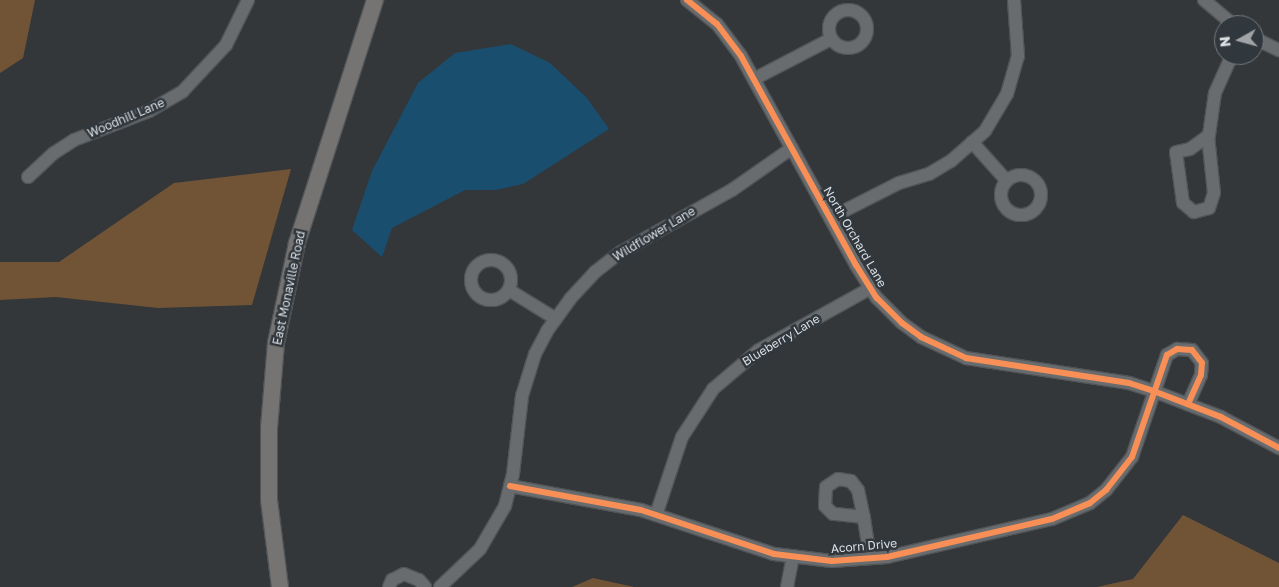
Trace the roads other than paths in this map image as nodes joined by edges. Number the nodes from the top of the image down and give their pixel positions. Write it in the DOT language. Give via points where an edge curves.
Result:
graph roads {
  1 [pos="248,0"];
  2 [pos="375,0"];
  3 [pos="687,0"];
  4 [pos="1014,0"];
  5 [pos="1204,0"];
  6 [pos="1222,15"];
  7 [pos="831,39"];
  8 [pos="1264,43"];
  9 [pos="1279,50"];
  10 [pos="1228,65"];
  11 [pos="754,79"];
  12 [pos="1208,136"];
  13 [pos="972,142"];
  14 [pos="792,148"];
  15 [pos="28,178"];
  16 [pos="1007,181"];
  17 [pos="830,218"];
  18 [pos="871,288"];
  19 [pos="509,290"];
  20 [pos="556,319"];
  21 [pos="1156,392"];
  22 [pos="1188,404"];
  23 [pos="1279,448"];
  24 [pos="510,486"];
  25 [pos="656,515"];
  26 [pos="864,517"];
  27 [pos="793,557"];
  28 [pos="870,558"];
  29 [pos="280,587"];
  30 [pos="389,587"];
  31 [pos="425,587"];
  32 [pos="440,587"];
  33 [pos="788,587"];
  1 -- 15 [label="street, Woodhill Lane" via="226,45 183,91 149,111 74,140 54,153"];
  2 -- 29 [label="main road, East Monaville Road" via="297,243 276,344 269,428 269,500"];
  3 -- 11 [label="street, North Orchard Lane" via="717,24"];
  4 -- 13 [label="street" via="1018,37 1013,77 999,111 985,131"];
  5 -- 6 [label="street"];
  7 -- 11 [label="street"];
  8 -- 9 [label="street"];
  10 -- 12 [label="street" via="1215,93"];
  11 -- 14 [label="street, North Orchard Lane"];
  12 -- 12 [label="street" via="1190,149 1176,152 1183,203 1194,212 1209,208 1214,193"];
  13 -- 16 [label="street"];
  13 -- 17 [label="street" via="951,161 929,174 899,183"];
  14 -- 17 [label="street, North Orchard Lane"];
  14 -- 20 [label="street, Wildflower Lane" via="732,190 621,252 595,272"];
  17 -- 18 [label="street, North Orchard Lane"];
  18 -- 21 [label="street, North Orchard Lane" via="902,323 921,337 966,358 1129,383"];
  18 -- 25 [label="street, Blueberry Lane" via="759,350 713,390 682,437"];
  19 -- 20 [label="street"];
  20 -- 24 [label="street, Wildflower Lane" via="535,354 522,396"];
  21 -- 22 [label="street, North Orchard Lane"];
  21 -- 22 [label="street, Acorn Drive" via="1167,355 1177,349 1192,350 1202,363 1201,374"];
  21 -- 28 [label="street, Acorn Drive" via="1132,458 1106,490 1090,503 1052,519 920,550"];
  22 -- 23 [label="street, North Orchard Lane"];
  24 -- 25 [label="street, Acorn Drive"];
  24 -- 32 [label="street, Wildflower Lane" via="494,529 480,549"];
  25 -- 27 [label="street, Acorn Drive" via="745,545"];
  26 -- 28 [label="street"];
  27 -- 28 [label="street, Acorn Drive"];
  27 -- 33 [label="street"];
  30 -- 31 [label="street" via="392,580 404,574 419,580"];
}
